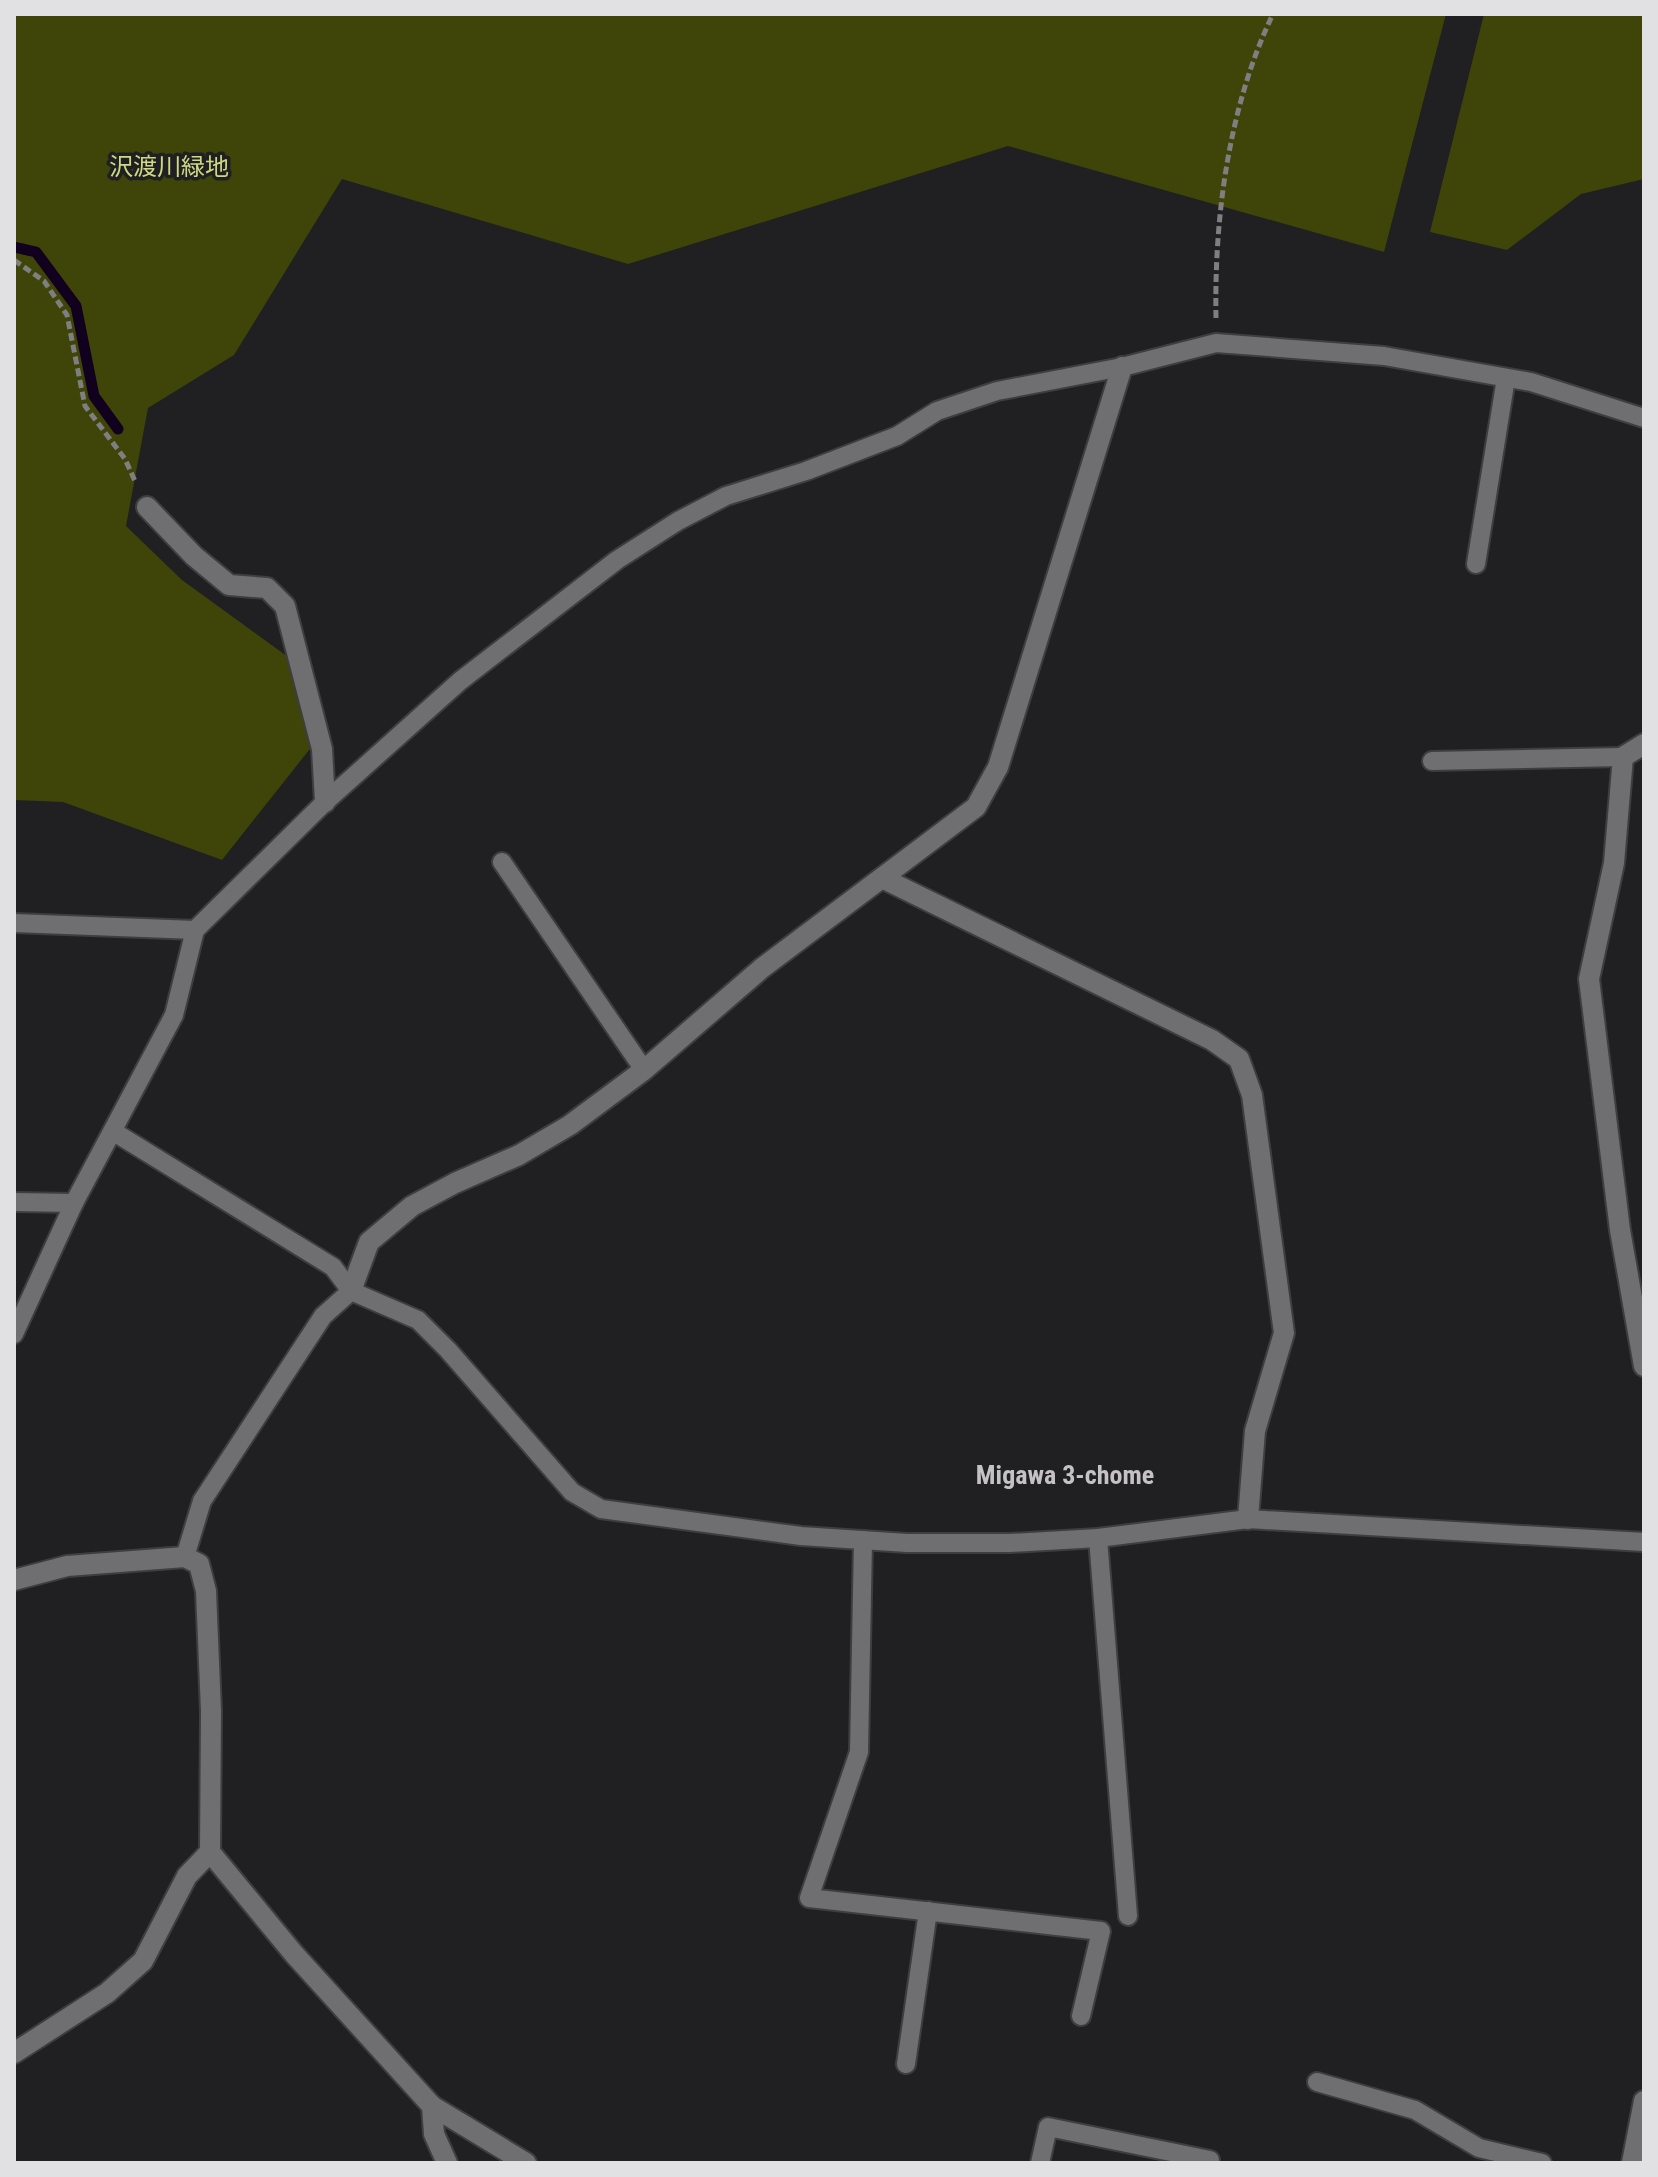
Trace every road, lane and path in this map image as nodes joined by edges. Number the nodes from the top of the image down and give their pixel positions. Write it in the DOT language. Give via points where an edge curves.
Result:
graph roads {
  1 [pos="1273,14"];
  2 [pos="14,260"];
  3 [pos="1216,343"];
  4 [pos="1122,367"];
  5 [pos="1506,378"];
  6 [pos="1644,418"];
  7 [pos="147,507"];
  8 [pos="1476,564"];
  9 [pos="1644,744"];
  10 [pos="1623,757"];
  11 [pos="1432,761"];
  12 [pos="325,802"];
  13 [pos="502,862"];
  14 [pos="882,878"];
  15 [pos="14,923"];
  16 [pos="195,930"];
  17 [pos="644,1070"];
  18 [pos="114,1132"];
  19 [pos="14,1202"];
  20 [pos="74,1203"];
  21 [pos="351,1291"];
  22 [pos="14,1334"];
  23 [pos="1644,1366"];
  24 [pos="1248,1519"];
  25 [pos="1098,1538"];
  26 [pos="863,1540"];
  27 [pos="1644,1542"];
  28 [pos="185,1557"];
  29 [pos="14,1580"];
  30 [pos="210,1852"];
  31 [pos="928,1911"];
  32 [pos="1128,1916"];
  33 [pos="1081,2016"];
  34 [pos="14,2053"];
  35 [pos="906,2064"];
  36 [pos="1317,2082"];
  37 [pos="1644,2101"];
  38 [pos="432,2106"];
  39 [pos="1210,2160"];
  40 [pos="447,2163"];
  41 [pos="526,2163"];
  42 [pos="1040,2163"];
  43 [pos="1542,2163"];
  44 [pos="1632,2163"];
  1 -- 3 [label="path" via="1239,110 1225,182 1215,277"];
  2 -- 7 [label="path" via="44,281 67,315 85,406 125,459"];
  3 -- 4 [label="lane"];
  3 -- 5 [label="lane" via="1384,356"];
  4 -- 12 [label="lane" via="997,391 937,411 897,436 726,496 678,521 617,560 460,681"];
  4 -- 14 [label="street" via="998,767 976,807"];
  5 -- 6 [label="lane"];
  5 -- 8 [label="lane"];
  7 -- 12 [label="street" via="229,585 267,588 285,606 322,749"];
  9 -- 10 [label="street"];
  10 -- 11 [label="lane"];
  10 -- 23 [label="street" via="1614,863 1589,979 1620,1230"];
  12 -- 16 [label="lane"];
  13 -- 17 [label="lane"];
  14 -- 17 [label="street" via="762,968"];
  14 -- 24 [label="street" via="1212,1040 1239,1059 1252,1095 1284,1333 1255,1431"];
  15 -- 16 [label="lane"];
  16 -- 18 [label="lane" via="174,1015"];
  17 -- 21 [label="street" via="558,1133 412,1206 369,1242"];
  18 -- 20 [label="lane"];
  18 -- 21 [label="lane" via="333,1267"];
  19 -- 20 [label="lane"];
  20 -- 22 [label="lane"];
  21 -- 26 [label="lane" via="418,1320 572,1492 601,1509"];
  21 -- 28 [label="lane" via="323,1316 202,1501"];
  24 -- 25 [label="lane"];
  24 -- 27 [label="lane"];
  25 -- 26 [label="lane" via="1010,1543"];
  25 -- 32 [label="lane"];
  26 -- 31 [label="lane" via="859,1752 809,1898"];
  28 -- 29 [label="street" via="67,1566"];
  28 -- 30 [label="street" via="199,1564 206,1591"];
  30 -- 34 [label="street" via="187,1876 143,1961 107,1993"];
  30 -- 38 [label="street"];
  31 -- 33 [label="lane" via="1101,1931"];
  31 -- 35 [label="lane"];
  36 -- 43 [label="lane" via="1415,2110 1479,2148"];
  37 -- 44 [label="street"];
  38 -- 40 [label="street" via="434,2134"];
  38 -- 41 [label="street"];
  39 -- 42 [label="lane" via="1048,2127"];
}
